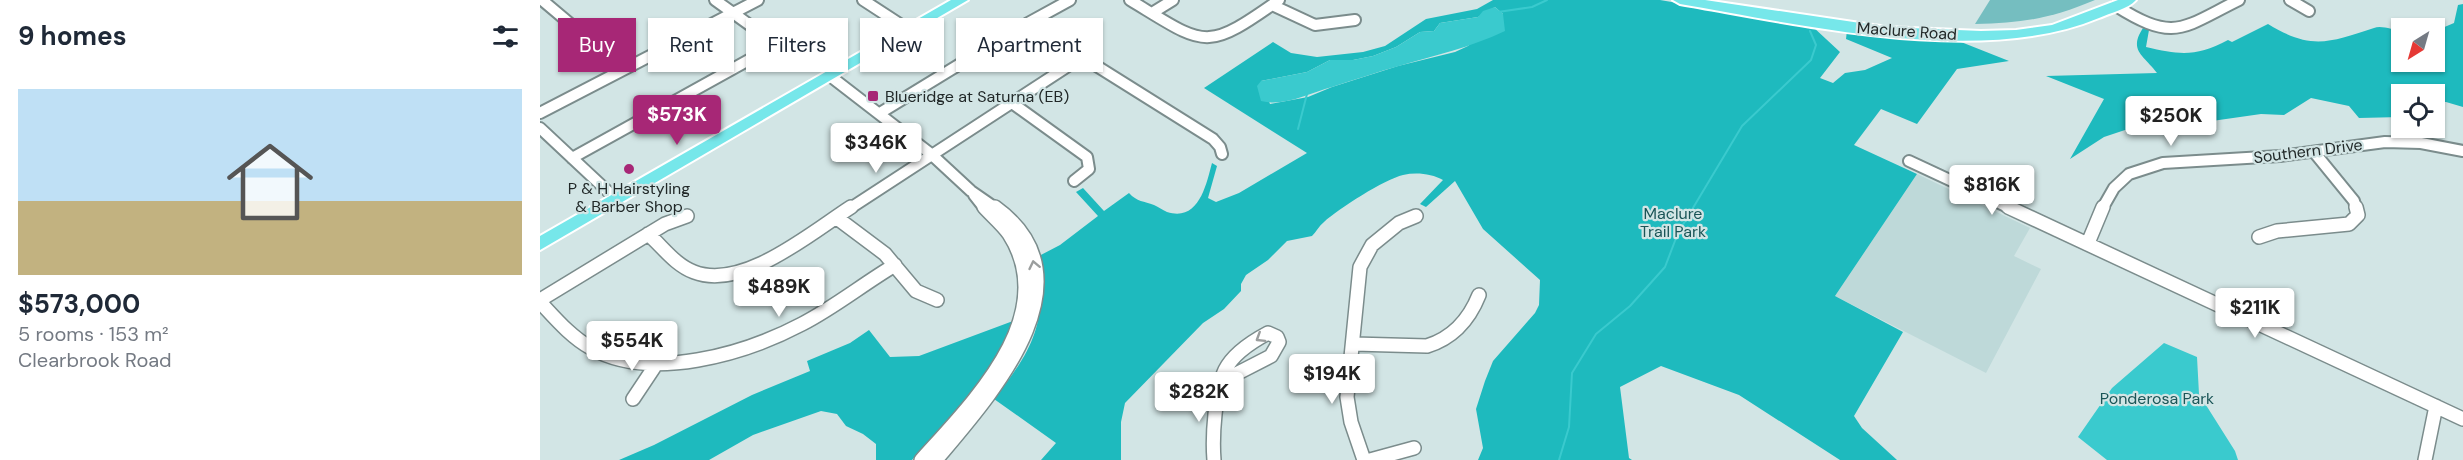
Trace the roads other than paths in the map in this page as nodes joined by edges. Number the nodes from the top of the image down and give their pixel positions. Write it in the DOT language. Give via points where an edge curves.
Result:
graph roads {
  1 [pos="542,0"];
  2 [pos="716,0"];
  3 [pos="758,0"];
  4 [pos="863,0"];
  5 [pos="961,0"];
  6 [pos="1070,0"];
  7 [pos="1130,0"];
  8 [pos="1173,0"];
  9 [pos="1680,0"];
  10 [pos="1722,0"];
  11 [pos="2239,0"];
  12 [pos="2290,0"];
  13 [pos="2117,1"];
  14 [pos="1276,2"];
  15 [pos="2309,11"];
  16 [pos="733,13"];
  17 [pos="1152,13"];
  18 [pos="563,18"];
  19 [pos="891,18"];
  20 [pos="930,18"];
  21 [pos="1037,18"];
  22 [pos="1355,20"];
  23 [pos="860,59"];
  24 [pos="636,63"];
  25 [pos="956,67"];
  26 [pos="1103,70"];
  27 [pos="618,72"];
  28 [pos="1059,72"];
  29 [pos="830,76"];
  30 [pos="1012,103"];
  31 [pos="540,113"];
  32 [pos="880,113"];
  33 [pos="540,128"];
  34 [pos="2463,151"];
  35 [pos="2314,152"];
  36 [pos="1222,154"];
  37 [pos="932,155"];
  38 [pos="572,158"];
  39 [pos="1908,161"];
  40 [pos="1074,181"];
  41 [pos="972,191"];
  42 [pos="617,200"];
  43 [pos="687,216"];
  44 [pos="1416,216"];
  45 [pos="837,218"];
  46 [pos="648,234"];
  47 [pos="2259,237"];
  48 [pos="2088,243"];
  49 [pos="540,244"];
  50 [pos="895,265"];
  51 [pos="1479,295"];
  52 [pos="937,300"];
  53 [pos="540,301"];
  54 [pos="1354,344"];
  55 [pos="657,363"];
  56 [pos="1222,386"];
  57 [pos="633,399"];
  58 [pos="2436,406"];
  59 [pos="2463,418"];
  60 [pos="1414,448"];
  61 [pos="921,460"];
  62 [pos="936,460"];
  63 [pos="1214,460"];
  64 [pos="1365,460"];
  65 [pos="1370,460"];
  66 [pos="2425,460"];
  1 -- 18 [label="street"];
  2 -- 16 [label="street"];
  3 -- 16 [label="street"];
  4 -- 19 [label="street"];
  5 -- 20 [label="main road"];
  6 -- 21 [label="street"];
  7 -- 17 [label="street"];
  8 -- 17 [label="street"];
  9 -- 13 [label="main road, Maclure Road" via="1865,29 1969,35 2052,29 2075,23"];
  10 -- 13 [label="main road, Maclure Road" via="1865,22 1969,28 2050,21"];
  11 -- 13 [label="street" via="2168,30 2143,23"];
  12 -- 15 [label="street"];
  14 -- 17 [label="street" via="1227,34 1206,40 1192,37"];
  14 -- 22 [label="street" via="1315,25"];
  16 -- 24 [label="street"];
  16 -- 38 [label="street" via="765,36 767,46 763,52"];
  23 -- 29 [label="main road"];
  25 -- 32 [label="street"];
  26 -- 36 [label="street" via="1213,139"];
  27 -- 31 [label="street"];
  28 -- 30 [label="street"];
  29 -- 32 [label="street"];
  29 -- 42 [label="main road"];
  30 -- 37 [label="street"];
  30 -- 40 [label="street" via="1087,157 1089,169"];
  32 -- 37 [label="street"];
  33 -- 38 [label="street"];
  34 -- 35 [label="street, Southern Drive" via="2398,142"];
  35 -- 47 [label="street" via="2355,201 2358,215 2349,224 2277,231"];
  35 -- 48 [label="street, Southern Drive" via="2170,162 2131,173 2107,199"];
  37 -- 41 [label="street"];
  37 -- 45 [label="street"];
  38 -- 42 [label="street"];
  39 -- 48 [label="street"];
  41 -- 61 [label="street" via="1010,236 1022,262 1026,291 1021,319 991,377"];
  62 -- 41 [label="street, one-way" via="1014,360 1033,317 1036,272 1029,246 1015,224"];
  42 -- 49 [label="main road"];
  43 -- 46 [label="street"];
  44 -- 54 [label="street" via="1399,223 1365,255 1358,278"];
  45 -- 46 [label="street" via="765,263 716,275 689,270"];
  45 -- 50 [label="street"];
  46 -- 53 [label="street"];
  48 -- 58 [label="street"];
  50 -- 52 [label="street" via="916,291"];
  50 -- 55 [label="street" via="790,330 735,351"];
  51 -- 54 [label="street" via="1473,311 1438,343"];
  53 -- 55 [label="street" via="577,338 598,351"];
  54 -- 64 [label="street" via="1347,397 1351,422"];
  55 -- 57 [label="street"];
  56 -- 63 [label="street" via="1214,431"];
  58 -- 59 [label="street"];
  58 -- 66 [label="street"];
  60 -- 65 [label="street"];
}
